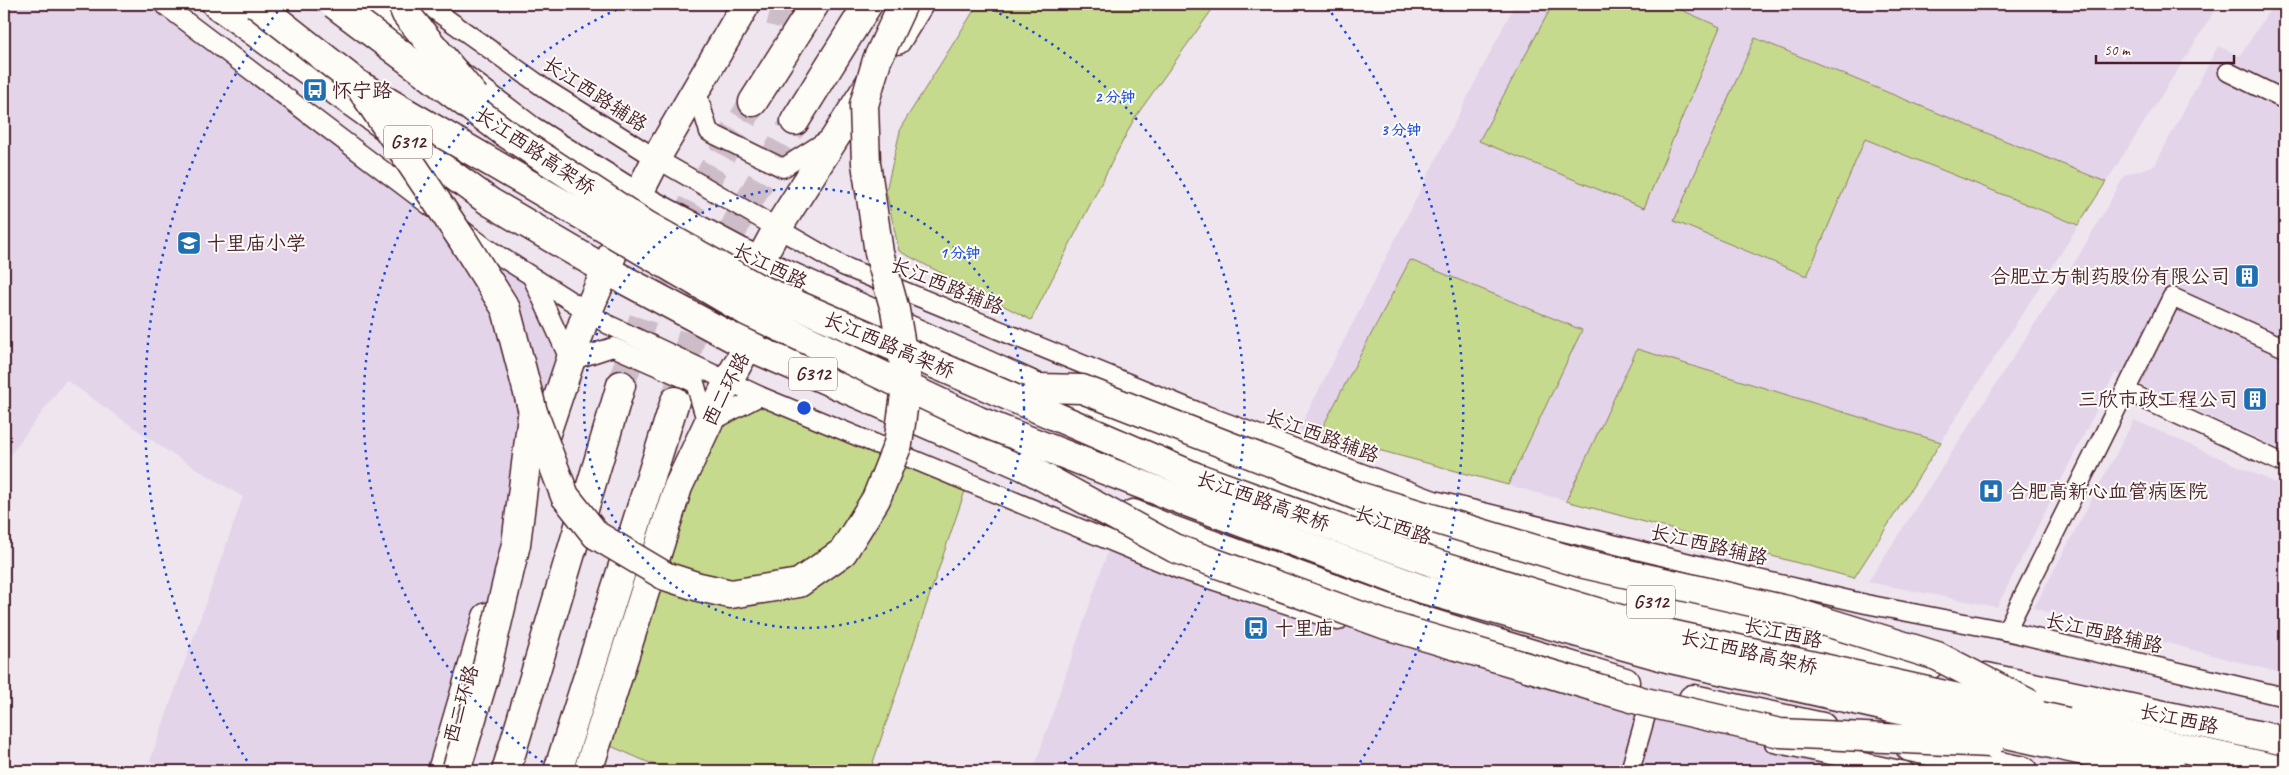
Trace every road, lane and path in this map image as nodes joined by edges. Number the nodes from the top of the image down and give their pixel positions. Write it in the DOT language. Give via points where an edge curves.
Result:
graph roads {
  1 [pos="163,4"];
  2 [pos="216,4"];
  3 [pos="256,4"];
  4 [pos="334,4"];
  5 [pos="365,4"];
  6 [pos="402,4"];
  7 [pos="426,4"];
  8 [pos="746,4"];
  9 [pos="815,4"];
  10 [pos="868,4"];
  11 [pos="903,4"];
  12 [pos="919,4"];
  13 [pos="780,28"];
  14 [pos="2228,72"];
  15 [pos="767,80"];
  16 [pos="359,85"];
  17 [pos="696,89"];
  18 [pos="2285,100"];
  19 [pos="752,102"];
  20 [pos="795,121"];
  21 [pos="504,132"];
  22 [pos="837,134"];
  23 [pos="657,159"];
  24 [pos="637,198"];
  25 [pos="778,228"];
  26 [pos="759,262"];
  27 [pos="606,270"];
  28 [pos="532,277"];
  29 [pos="588,312"];
  30 [pos="748,346"];
  31 [pos="2285,348"];
  32 [pos="570,361"];
  33 [pos="728,381"];
  34 [pos="621,385"];
  35 [pos="1038,388"];
  36 [pos="2126,391"];
  37 [pos="760,396"];
  38 [pos="675,401"];
  39 [pos="533,412"];
  40 [pos="708,424"];
  41 [pos="2285,464"];
  42 [pos="1025,467"];
  43 [pos="2006,631"];
  44 [pos="2285,698"];
  45 [pos="1646,714"];
  46 [pos="2064,734"];
  47 [pos="2285,742"];
  48 [pos="442,771"];
  49 [pos="456,771"];
  50 [pos="506,771"];
  51 [pos="558,771"];
  52 [pos="588,771"];
  53 [pos="1630,771"];
  54 [pos="1905,771"];
  55 [pos="2023,771"];
  56 [pos="2172,771"];
  57 [pos="2285,771"];
  1 -- 28 [label="street" via="484,246"];
  2 -- 27 [label="highway, G312" via="490,202"];
  3 -- 16 [label="highway, 长江西路高架桥, bridge"];
  4 -- 21 [label="highway, 长江西路高架桥, bridge"];
  5 -- 24 [label="highway, 长江西路 / G312" via="530,130"];
  6 -- 21 [label="highway, bridge" via="406,14"];
  7 -- 23 [label="street, 长江西路辅路" via="547,90"];
  8 -- 17 [label="highway, 西二环路"];
  9 -- 15 [label="highway"];
  10 -- 20 [label="highway"];
  11 -- 39 [label="highway, bridge" via="878,60 864,105 866,163 879,253 896,310 907,381 898,444 876,499 843,552 799,583 731,594 665,576 591,529 565,496"];
  12 -- 22 [label="highway, 西二环路"];
  13 -- 15 [label="highway"];
  14 -- 18 [label="street"];
  15 -- 19 [label="highway"];
  16 -- 39 [label="highway, bridge" via="506,309"];
  16 -- 46 [label="highway, 长江西路高架桥, bridge" via="746,311 979,421 1184,500 1419,588 1671,659"];
  17 -- 22 [label="street" via="709,132 783,168"];
  17 -- 23 [label="highway, 西二环路"];
  21 -- 46 [label="highway, 长江西路高架桥, bridge" via="646,225 756,287 1196,477 1437,564 1670,634"];
  22 -- 25 [label="highway, 西二环路"];
  23 -- 24 [label="highway, 西二环路"];
  23 -- 25 [label="street, 长江西路辅路"];
  24 -- 26 [label="highway, 长江西路 / G312"];
  24 -- 27 [label="highway, 西二环路"];
  25 -- 26 [label="highway, 西二环路"];
  25 -- 43 [label="street, 长江西路辅路" via="843,266 1206,415 1434,500 1866,604"];
  26 -- 30 [label="highway, 西二环路"];
  26 -- 35 [label="highway, 长江西路 / G312"];
  27 -- 29 [label="highway, 西二环路"];
  27 -- 30 [label="highway, G312"];
  28 -- 29 [label="street"];
  28 -- 32 [label="street"];
  29 -- 32 [label="highway, 西二环路"];
  29 -- 33 [label="street"];
  30 -- 33 [label="highway, 西二环路"];
  30 -- 42 [label="highway, G312"];
  31 -- 36 [label="street" via="2172,297"];
  32 -- 40 [label="street" via="613,347 695,383"];
  32 -- 48 [label="highway, 西二环路" via="501,569"];
  33 -- 37 [label="street"];
  33 -- 40 [label="highway, 西二环路"];
  34 -- 50 [label="highway"];
  35 -- 46 [label="highway, bridge" via="1082,389 1358,496 1584,564 1787,610 1937,656"];
  35 -- 47 [label="highway, 长江西路 / G312" via="1196,455 1452,545 1686,612"];
  36 -- 41 [label="street"];
  36 -- 43 [label="street"];
  37 -- 40 [label="street"];
  37 -- 45 [label="street" via="1178,569 1382,636"];
  38 -- 51 [label="highway, 西二环路"];
  39 -- 49 [label="highway, bridge" via="516,544 485,675"];
  40 -- 52 [label="highway, 西二环路" via="678,487"];
  42 -- 46 [label="highway, bridge" via="1174,548 1386,625 1645,702 1780,733"];
  42 -- 55 [label="highway, G312" via="1169,529 1414,618 1656,691"];
  43 -- 44 [label="street, 长江西路辅路"];
  45 -- 53 [label="street"];
  45 -- 54 [label="street"];
  46 -- 56 [label="highway, 长江西路高架桥"];
  46 -- 57 [label="highway, 长江西路高架桥"];
}
